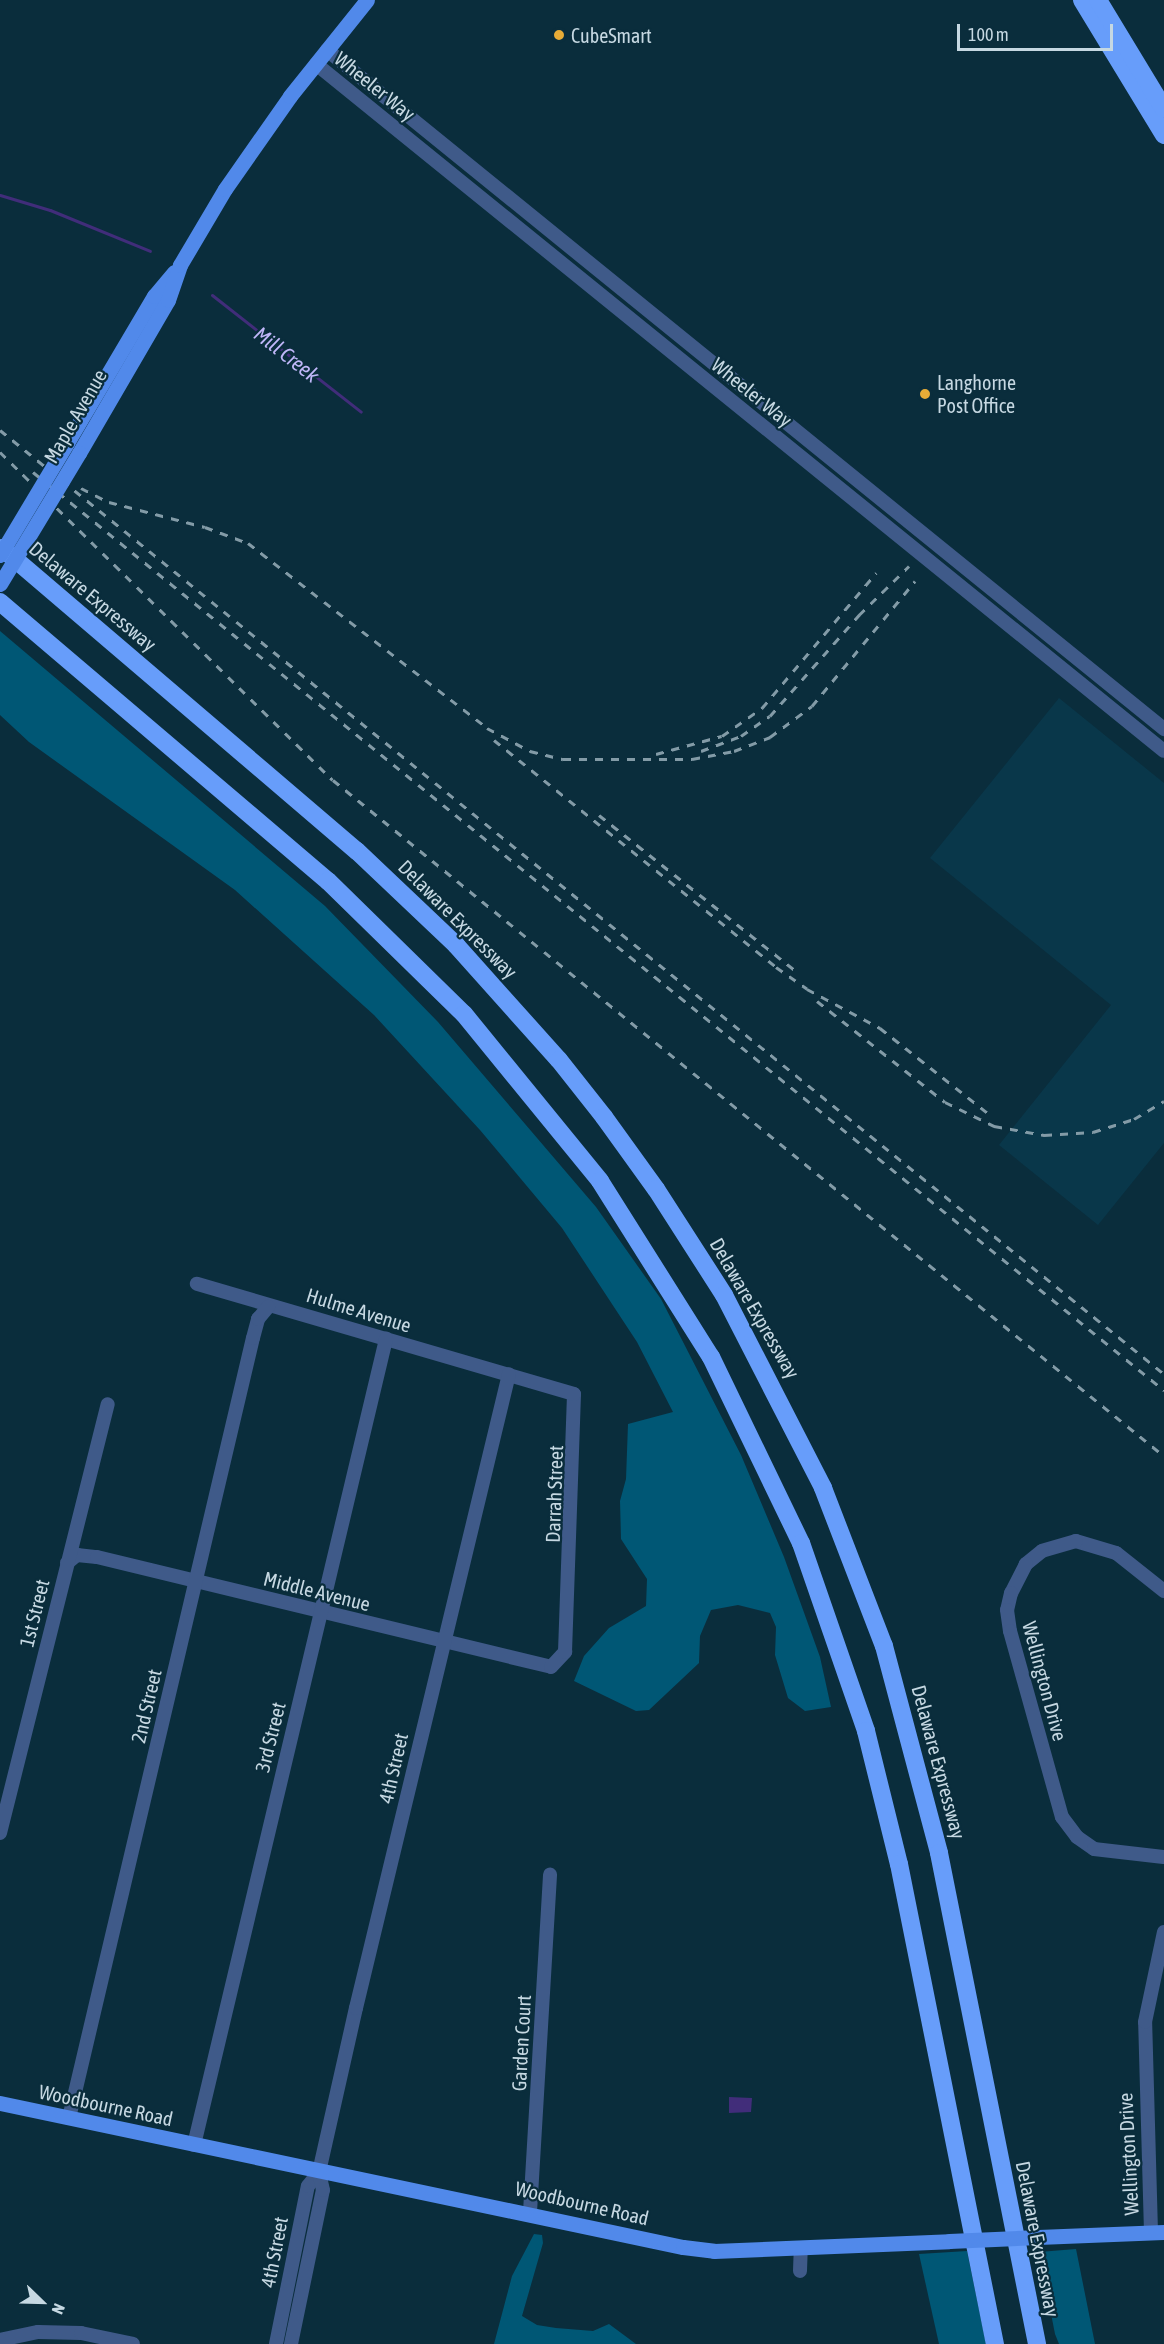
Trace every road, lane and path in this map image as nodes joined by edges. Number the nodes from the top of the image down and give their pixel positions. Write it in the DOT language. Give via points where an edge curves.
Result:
graph roads {
  1 [pos="367,0"];
  2 [pos="1086,1"];
  3 [pos="327,50"];
  4 [pos="316,64"];
  5 [pos="1164,109"];
  6 [pos="1164,135"];
  7 [pos="73,448"];
  8 [pos="0,547"];
  9 [pos="0,555"];
  10 [pos="0,584"];
  11 [pos="0,602"];
  12 [pos="1164,729"];
  13 [pos="1164,751"];
  14 [pos="197,1284"];
  15 [pos="268,1307"];
  16 [pos="386,1339"];
  17 [pos="509,1374"];
  18 [pos="108,1404"];
  19 [pos="67,1563"];
  20 [pos="196,1582"];
  21 [pos="1164,1591"];
  22 [pos="321,1612"];
  23 [pos="443,1642"];
  24 [pos="559,1663"];
  25 [pos="0,1833"];
  26 [pos="1164,1857"];
  27 [pos="550,1875"];
  28 [pos="1164,1932"];
  29 [pos="0,2103"];
  30 [pos="69,2118"];
  31 [pos="194,2145"];
  32 [pos="319,2172"];
  33 [pos="530,2212"];
  34 [pos="1157,2232"];
  35 [pos="801,2248"];
  36 [pos="800,2271"];
  37 [pos="0,2340"];
  38 [pos="133,2344"];
  39 [pos="276,2344"];
  40 [pos="291,2344"];
  41 [pos="995,2344"];
  42 [pos="1036,2344"];
  1 -- 3 [label="main road, Maple Avenue"];
  2 -- 5 [label="highway"];
  2 -- 6 [label="highway"];
  3 -- 4 [label="main road, Maple Avenue"];
  3 -- 12 [label="street, Wheeler Way"];
  4 -- 7 [label="main road, Maple Avenue" via="252,149 180,265 154,296"];
  4 -- 13 [label="street, Wheeler Way"];
  7 -- 9 [label="main road, Maple Avenue, bridge"];
  7 -- 10 [label="main road, Maple Avenue, bridge"];
  8 -- 42 [label="highway, Delaware Expressway" via="357,851 456,945 559,1060 604,1117 724,1295 823,1488 871,1607 907,1723 939,1853"];
  11 -- 41 [label="highway" via="328,881 464,1014 600,1181 711,1357 801,1543 866,1731 899,1864"];
  14 -- 15 [label="street, Hulme Avenue"];
  15 -- 16 [label="street, Hulme Avenue" via="287,1309"];
  15 -- 20 [label="street, 2nd Street" via="258,1319 253,1338"];
  16 -- 17 [label="street, Hulme Avenue"];
  16 -- 22 [label="street, 3rd Street"];
  17 -- 23 [label="street, 4th Street"];
  17 -- 24 [label="street, Darrah Street" via="576,1396 568,1640"];
  18 -- 19 [label="street, 1st Street"];
  19 -- 20 [label="street, Middle Avenue" via="77,1555 97,1557"];
  19 -- 25 [label="street, 1st Street"];
  20 -- 22 [label="street, Middle Avenue"];
  20 -- 30 [label="street, 2nd Street"];
  21 -- 26 [label="street, Wellington Drive" via="1116,1553 1076,1541 1042,1551 1026,1564 1014,1585 1007,1610 1062,1817 1077,1837 1094,1849"];
  22 -- 23 [label="street, Middle Avenue"];
  22 -- 31 [label="street, 3rd Street"];
  23 -- 24 [label="street, Middle Avenue" via="551,1667"];
  23 -- 32 [label="street, 4th Street"];
  27 -- 33 [label="street, Garden Court"];
  28 -- 34 [label="street, Wellington Drive" via="1150,1991 1144,2052"];
  29 -- 30 [label="main road, Woodbourne Road"];
  30 -- 31 [label="main road, Woodbourne Road"];
  31 -- 32 [label="main road, Woodbourne Road"];
  32 -- 33 [label="main road, Woodbourne Road"];
  32 -- 39 [label="street, 4th Street" via="308,2186"];
  32 -- 40 [label="street, 4th Street" via="323,2190"];
  33 -- 35 [label="main road, Woodbourne Road" via="714,2251"];
  34 -- 35 [label="main road, Woodbourne Road, bridge"];
  35 -- 36 [label="street"];
  37 -- 38 [label="street" via="38,2332 81,2333"];
}
